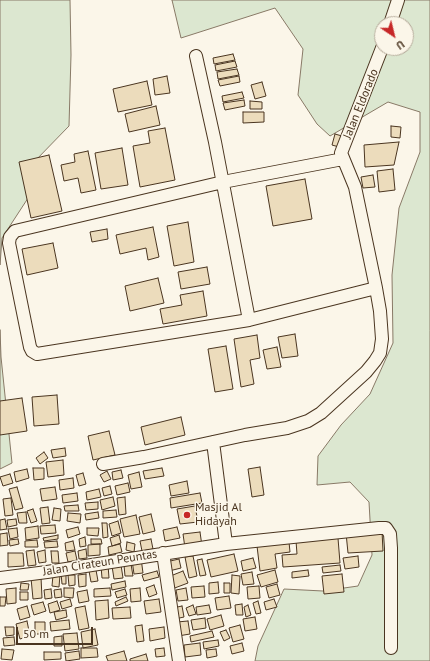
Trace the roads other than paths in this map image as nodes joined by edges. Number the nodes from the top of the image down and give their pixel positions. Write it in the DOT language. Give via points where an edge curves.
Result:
graph roads {
  1 [pos="398,0"];
  2 [pos="393,16"];
  3 [pos="196,56"];
  4 [pos="379,56"];
  5 [pos="343,159"];
  6 [pos="223,182"];
  7 [pos="376,288"];
  8 [pos="249,320"];
  9 [pos="213,442"];
  10 [pos="103,464"];
  11 [pos="226,544"];
  12 [pos="163,553"];
  13 [pos="0,578"];
  14 [pos="391,648"];
  15 [pos="179,661"];
  1 -- 2 [label="street"];
  3 -- 6 [label="street"];
  4 -- 5 [label="street, Jalan Eldorado" via="341,151"];
  5 -- 6 [label="street"];
  5 -- 7 [label="street" via="355,187"];
  6 -- 8 [label="street"];
  6 -- 8 [label="street" via="19,229 12,233 9,243 30,347 38,354"];
  7 -- 8 [label="street"];
  7 -- 9 [label="street" via="382,339 380,353 366,372 321,413 308,421 287,428"];
  9 -- 10 [label="street"];
  9 -- 11 [label="street"];
  11 -- 12 [label="street"];
  11 -- 14 [label="street" via="386,528 390,534 391,548"];
  12 -- 13 [label="street, Jalan Cirateun Peuntas"];
  12 -- 15 [label="street, Jalan Cirateun Peuntas"];
}
